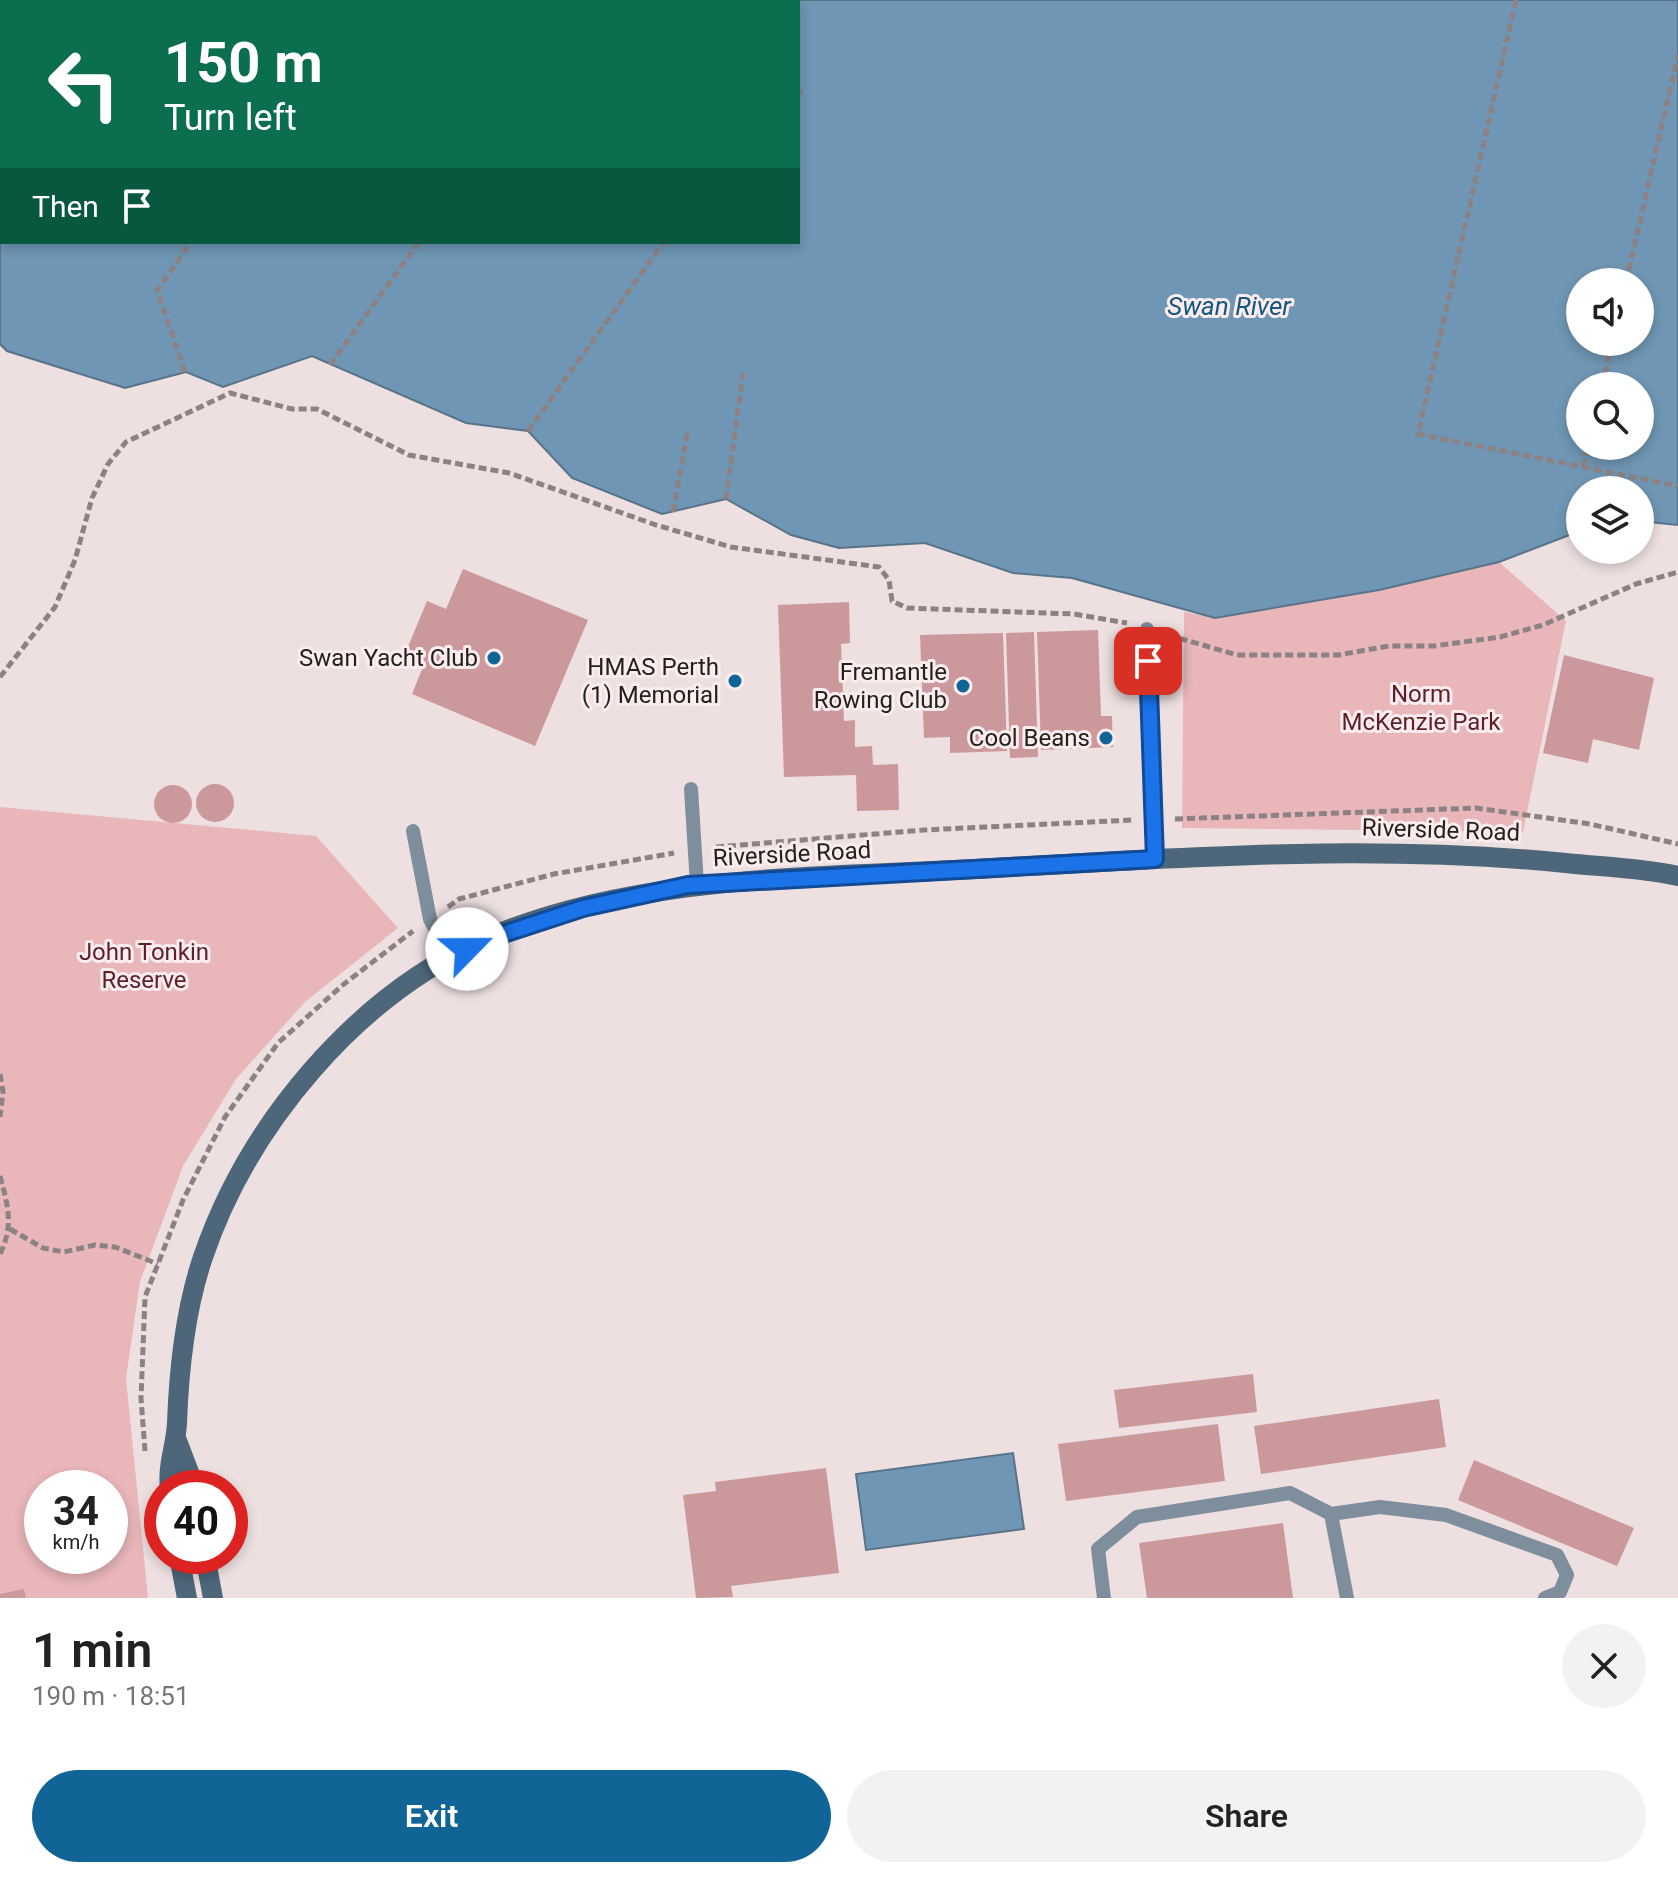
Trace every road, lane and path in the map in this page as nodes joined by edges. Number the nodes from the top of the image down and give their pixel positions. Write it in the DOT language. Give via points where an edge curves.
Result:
graph roads {
  1 [pos="1516,0"];
  2 [pos="1678,55"];
  3 [pos="190,244"];
  4 [pos="418,244"];
  5 [pos="663,244"];
  6 [pos="1629,268"];
  7 [pos="330,365"];
  8 [pos="185,372"];
  9 [pos="743,373"];
  10 [pos="688,430"];
  11 [pos="528,431"];
  12 [pos="1585,460"];
  13 [pos="1583,467"];
  14 [pos="1678,486"];
  15 [pos="726,499"];
  16 [pos="673,512"];
  17 [pos="1678,572"];
  18 [pos="1147,629"];
  19 [pos="0,677"];
  20 [pos="691,789"];
  21 [pos="1154,820"];
  22 [pos="413,831"];
  23 [pos="1678,844"];
  24 [pos="693,850"];
  25 [pos="1155,859"];
  26 [pos="1678,876"];
  27 [pos="697,885"];
  28 [pos="430,919"];
  29 [pos="450,958"];
  30 [pos="0,1074"];
  31 [pos="0,1117"];
  32 [pos="0,1176"];
  33 [pos="10,1229"];
  34 [pos="0,1254"];
  35 [pos="158,1264"];
  36 [pos="176,1438"];
  37 [pos="146,1462"];
  38 [pos="169,1470"];
  39 [pos="188,1470"];
  40 [pos="1331,1514"];
  41 [pos="182,1574"];
  42 [pos="208,1574"];
  43 [pos="187,1598"];
  44 [pos="213,1598"];
  45 [pos="1104,1598"];
  46 [pos="1347,1598"];
  47 [pos="1545,1598"];
  1 -- 13 [label="path" via="1418,434"];
  2 -- 6 [label="path"];
  3 -- 8 [label="path" via="157,291"];
  4 -- 7 [label="path"];
  5 -- 11 [label="path"];
  9 -- 15 [label="path"];
  10 -- 16 [label="path"];
  12 -- 13 [label="path"];
  13 -- 14 [label="path"];
  17 -- 18 [label="path" via="1636,584 1543,625 1434,646 1389,646 1338,655 1237,655"];
  18 -- 19 [label="path" via="1074,614 907,608 892,601 889,580 879,567 731,547 509,473 409,455 317,409 292,409 230,393 126,442 108,464 55,607"];
  18 -- 21 [label="lane"];
  20 -- 24 [label="lane"];
  21 -- 23 [label="path" via="1476,808 1590,824"];
  21 -- 24 [label="path" via="924,830"];
  21 -- 25 [label="lane"];
  22 -- 28 [label="lane"];
  24 -- 27 [label="lane"];
  24 -- 28 [label="path" via="554,874 459,899"];
  25 -- 26 [label="street, Riverside Road" via="1468,853"];
  25 -- 27 [label="street, Riverside Road"];
  27 -- 29 [label="street, Riverside Road" via="583,908 485,940"];
  28 -- 29 [label="lane"];
  28 -- 35 [label="path" via="278,1043 225,1117"];
  29 -- 36 [label="street, Riverside Road" via="371,1011 331,1049 252,1154 203,1257 184,1332"];
  30 -- 31 [label="path"];
  32 -- 33 [label="path"];
  33 -- 34 [label="path"];
  33 -- 35 [label="path" via="43,1248 64,1252 115,1247"];
  35 -- 37 [label="path" via="145,1297 141,1398"];
  36 -- 38 [label="street, Riverside Road"];
  36 -- 39 [label="street, Riverside Road"];
  40 -- 45 [label="lane" via="1290,1493 1137,1517 1098,1549"];
  40 -- 46 [label="lane"];
  40 -- 47 [label="lane" via="1380,1507 1446,1515 1557,1555 1567,1575 1560,1592"];
  41 -- 43 [label="street"];
  42 -- 44 [label="street"];
}
